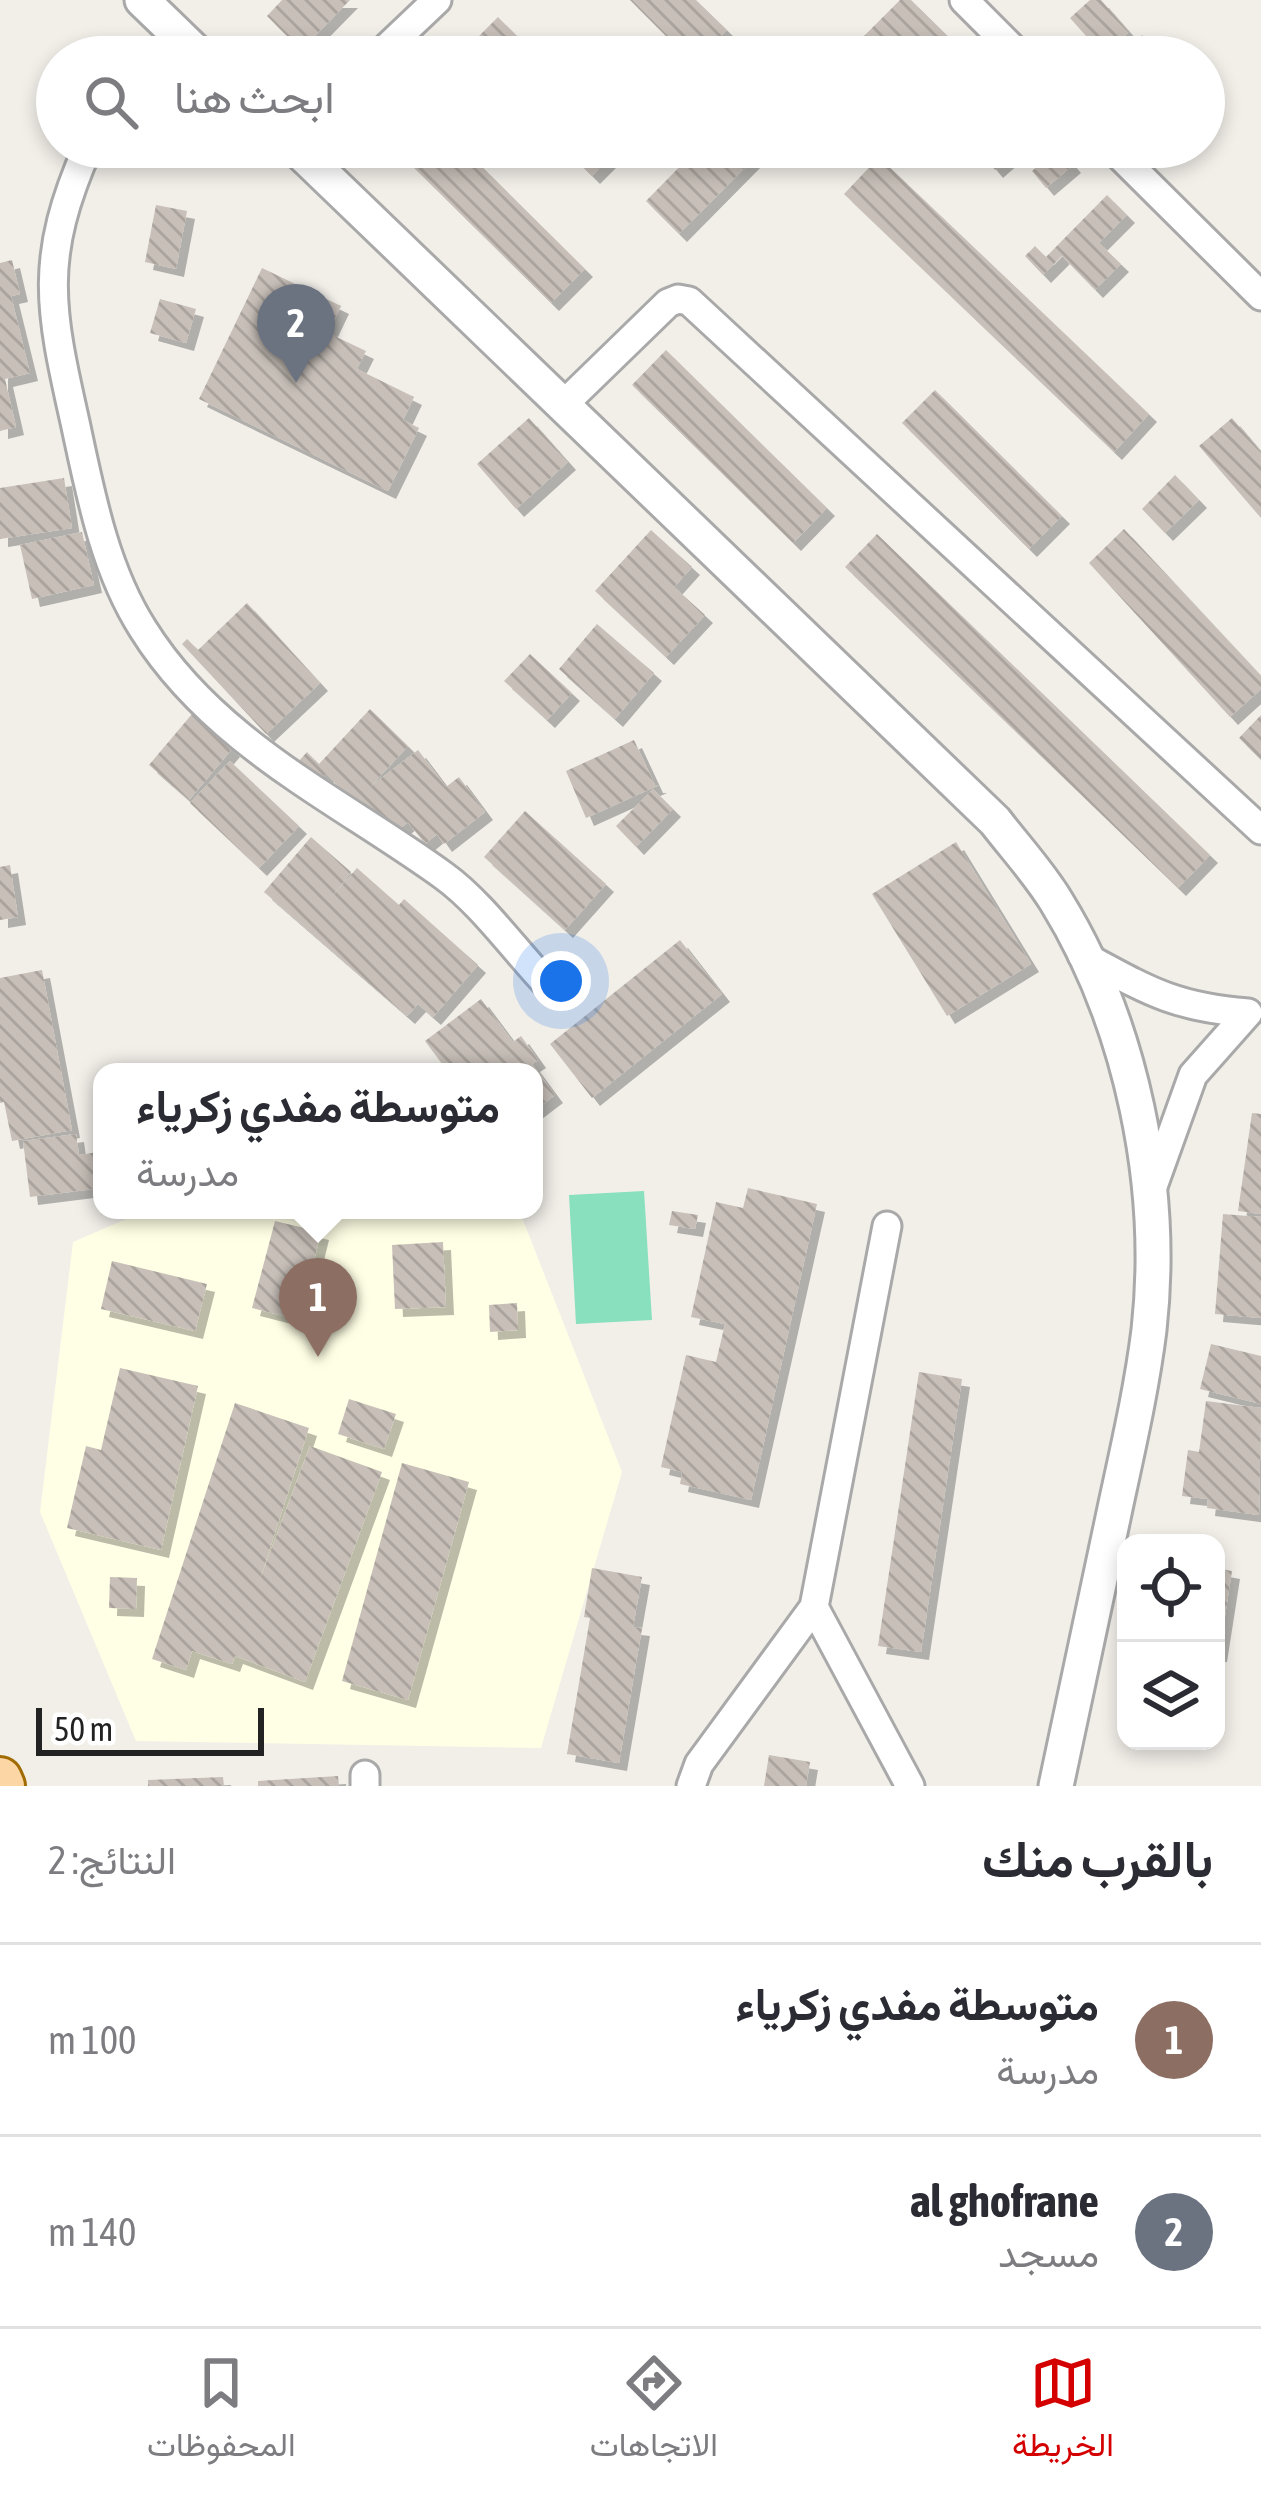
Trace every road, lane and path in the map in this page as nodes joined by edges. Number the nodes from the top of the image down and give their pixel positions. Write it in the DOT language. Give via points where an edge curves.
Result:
graph roads {
  1 [pos="142,0"];
  2 [pos="437,0"];
  3 [pos="964,0"];
  4 [pos="169,36"];
  5 [pos="399,36"];
  6 [pos="1000,36"];
  7 [pos="79,168"];
  8 [pos="317,168"];
  9 [pos="1133,168"];
  10 [pos="1261,296"];
  11 [pos="563,405"];
  12 [pos="1261,830"];
  13 [pos="1082,955"];
  14 [pos="545,982"];
  15 [pos="1254,1006"];
  16 [pos="1148,1202"];
  17 [pos="887,1226"];
  18 [pos="814,1607"];
  19 [pos="691,1786"];
  20 [pos="910,1786"];
  21 [pos="1056,1786"];
  1 -- 4 [label="street"];
  2 -- 5 [label="street"];
  3 -- 6 [label="street"];
  7 -- 14 [label="street" via="61,213 52,319 101,532 145,633 234,735 449,880"];
  8 -- 11 [label="street"];
  9 -- 10 [label="street"];
  11 -- 12 [label="street" via="668,303 689,301"];
  11 -- 13 [label="street" via="995,821 1056,900"];
  13 -- 15 [label="street" via="1196,1009"];
  13 -- 16 [label="street" via="1125,1062"];
  15 -- 16 [label="street" via="1193,1075"];
  16 -- 21 [label="street" via="1146,1348"];
  17 -- 18 [label="street"];
  18 -- 19 [label="street"];
  18 -- 20 [label="street"];
}
